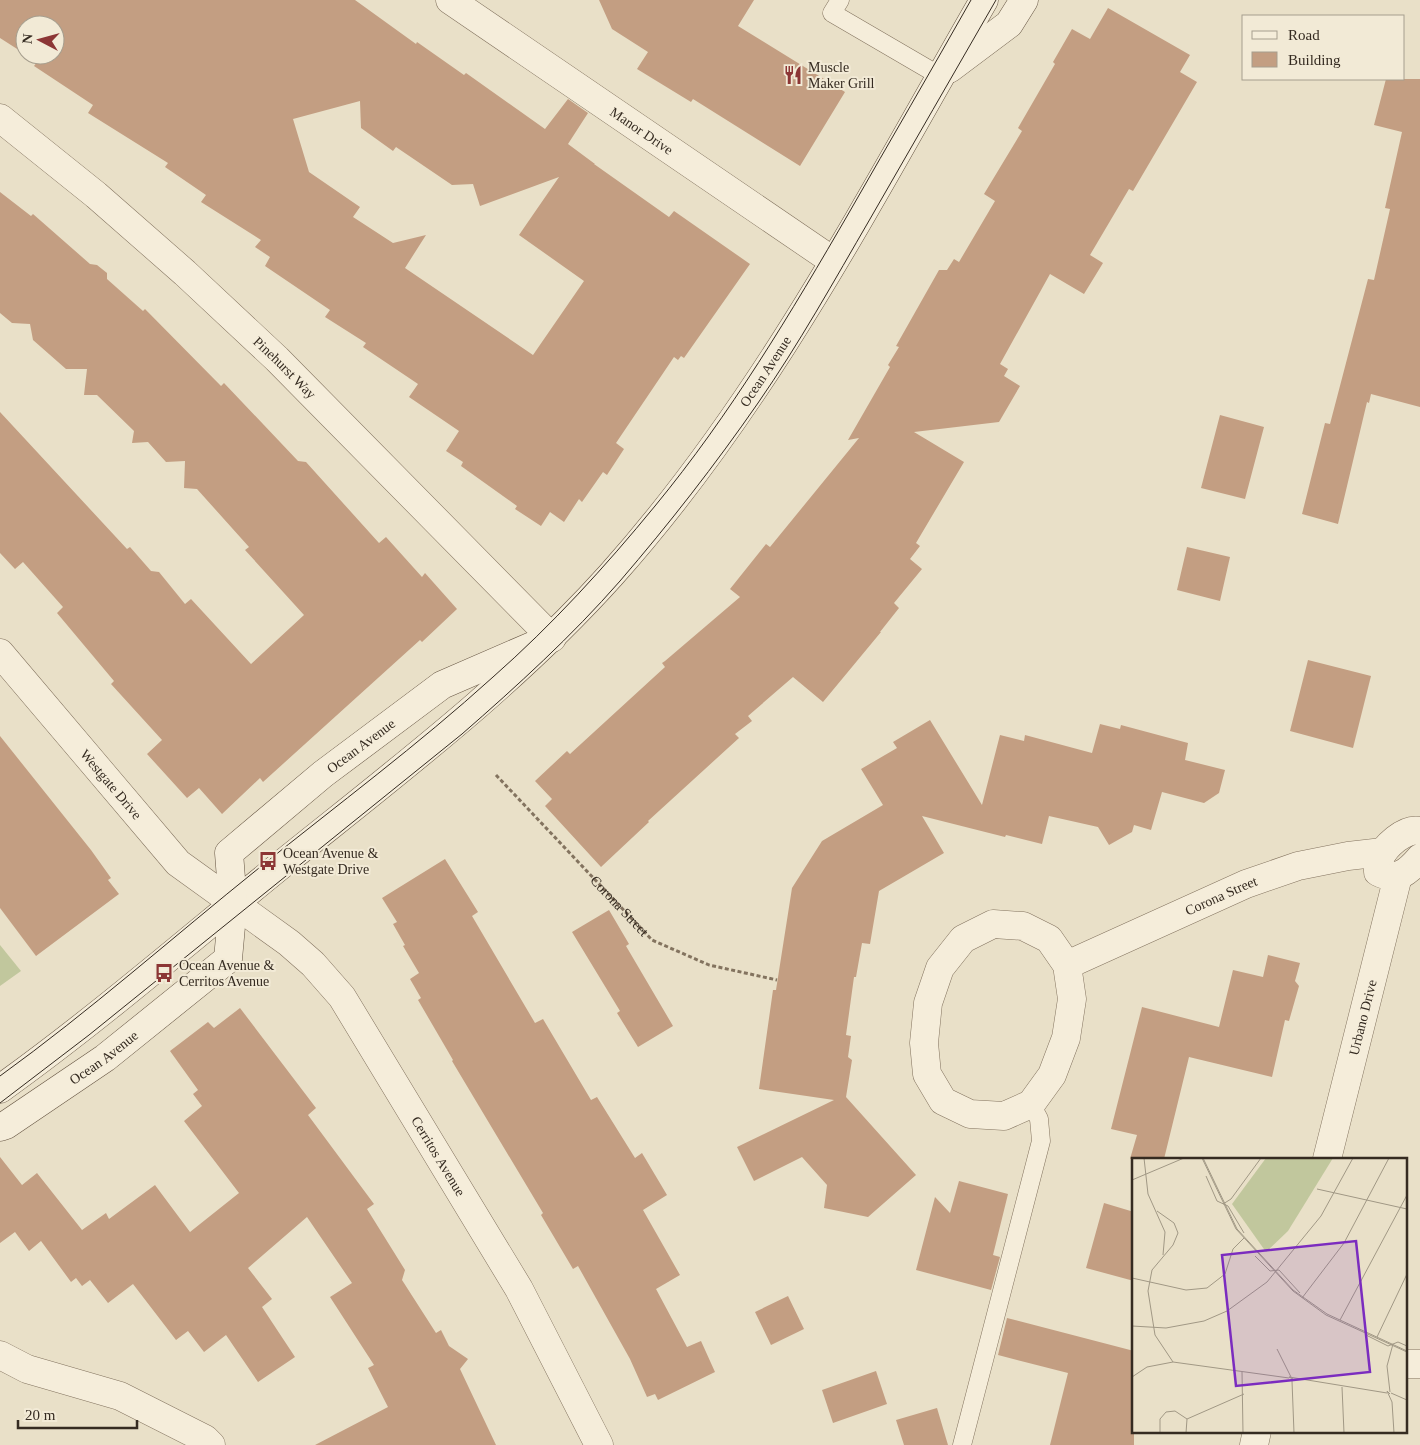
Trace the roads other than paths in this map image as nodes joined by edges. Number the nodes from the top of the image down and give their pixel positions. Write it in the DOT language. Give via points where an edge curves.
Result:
graph roads {
  1 [pos="450,0"];
  2 [pos="840,0"];
  3 [pos="984,0"];
  4 [pos="1024,0"];
  5 [pos="940,76"];
  6 [pos="0,118"];
  7 [pos="833,261"];
  8 [pos="552,638"];
  9 [pos="0,653"];
  10 [pos="1418,823"];
  11 [pos="1382,852"];
  12 [pos="1420,858"];
  13 [pos="1398,876"];
  14 [pos="233,904"];
  15 [pos="1067,965"];
  16 [pos="0,1090"];
  17 [pos="1031,1104"];
  18 [pos="0,1127"];
  19 [pos="1327,1158"];
  20 [pos="0,1355"];
  21 [pos="1258,1432"];
  22 [pos="211,1445"];
  23 [pos="599,1445"];
  24 [pos="962,1445"];
  25 [pos="1254,1445"];
  1 -- 7 [label="street, Manor Drive"];
  2 -- 5 [label="lane" via="832,13"];
  3 -- 5 [label="street, Ocean Avenue"];
  4 -- 5 [label="street, Ocean Avenue" via="1009,24"];
  5 -- 7 [label="street, Ocean Avenue"];
  6 -- 8 [label="street, Pinehurst Way" via="185,273 278,359"];
  7 -- 8 [label="street, Ocean Avenue" via="751,395 711,451 611,575"];
  8 -- 14 [label="street, Ocean Avenue" via="454,726"];
  8 -- 14 [label="street, Ocean Avenue" via="442,686 323,774 230,853"];
  9 -- 14 [label="street, Westgate Drive" via="178,863"];
  10 -- 11 [label="street"];
  11 -- 13 [label="street" via="1377,862 1378,872 1387,877"];
  11 -- 15 [label="street, Corona Street" via="1298,866 1246,884"];
  12 -- 13 [label="street"];
  13 -- 19 [label="street, Urbano Drive"];
  14 -- 16 [label="street, Ocean Avenue"];
  14 -- 18 [label="street, Ocean Avenue" via="228,959 105,1058"];
  14 -- 23 [label="street, Cerritos Avenue" via="313,964 342,997 519,1290"];
  15 -- 17 [label="street" via="1072,999 1066,1038 1052,1075"];
  15 -- 17 [label="street" via="1049,939 1023,926 993,924 963,939 940,968 928,1003 924,1043 928,1074 943,1101 970,1114 1004,1116"];
  17 -- 24 [label="lane" via="1039,1119 1041,1141"];
  20 -- 22 [label="street" via="27,1369 120,1396"];
  21 -- 25 [label="street"];
}
